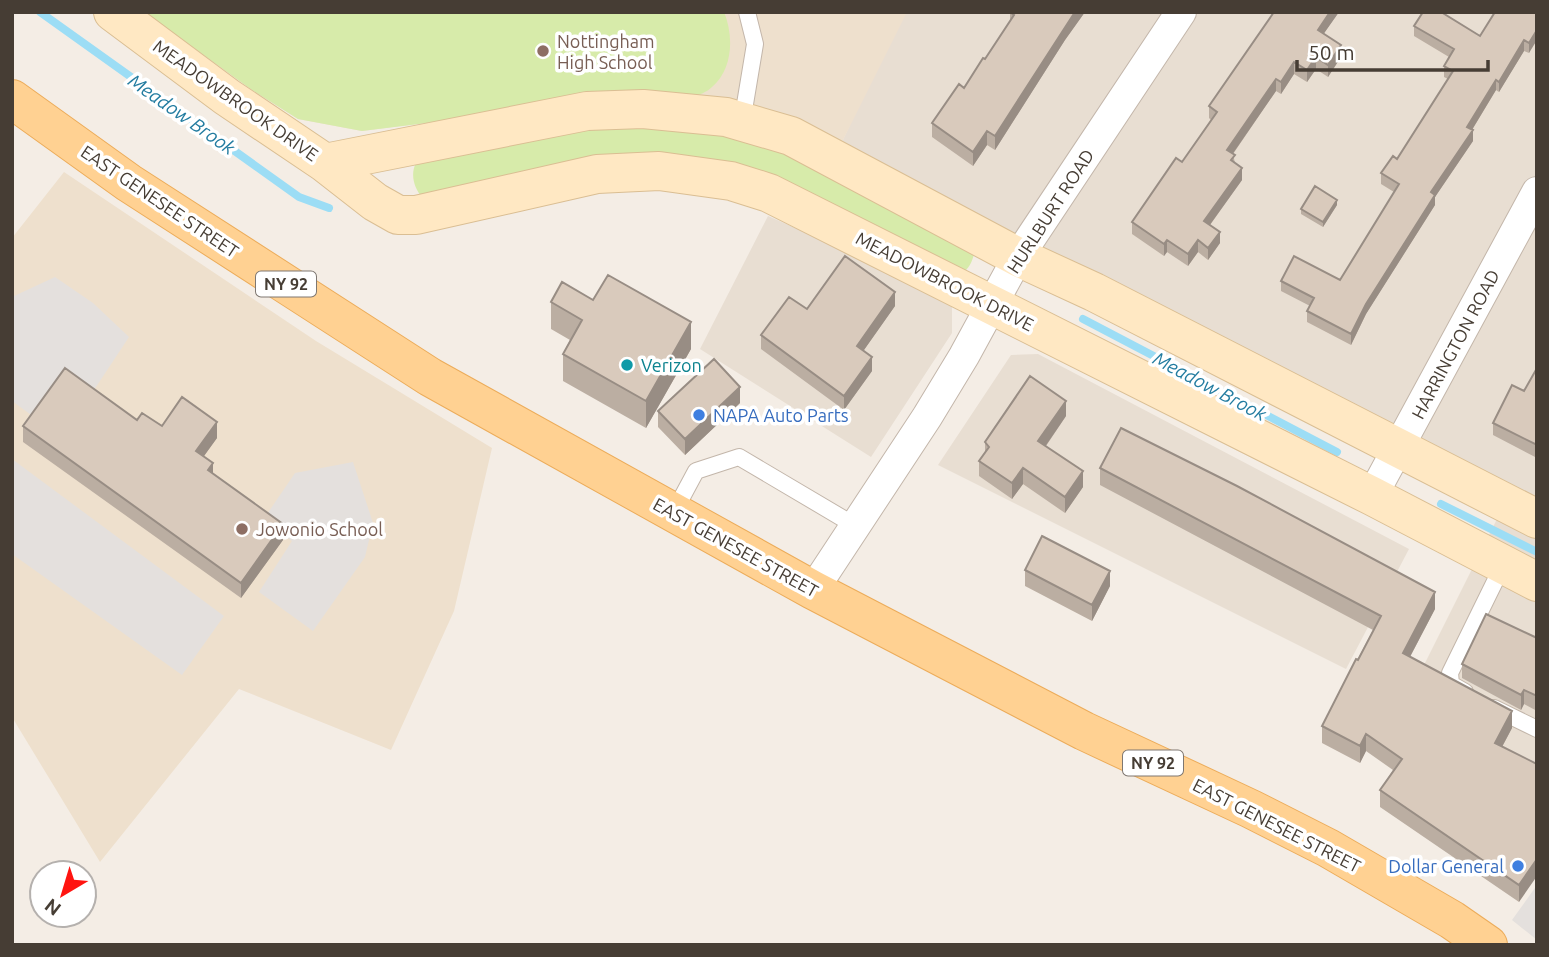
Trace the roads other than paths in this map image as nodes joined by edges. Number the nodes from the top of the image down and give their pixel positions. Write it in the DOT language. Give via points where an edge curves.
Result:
graph roads {
  1 [pos="113,12"];
  2 [pos="747,12"];
  3 [pos="1181,12"];
  4 [pos="12,99"];
  5 [pos="742,122"];
  6 [pos="325,163"];
  7 [pos="1537,192"];
  8 [pos="1018,257"];
  9 [pos="992,304"];
  10 [pos="1398,449"];
  11 [pos="1372,496"];
  12 [pos="674,512"];
  13 [pos="1537,519"];
  14 [pos="854,525"];
  15 [pos="1503,565"];
  16 [pos="1537,582"];
  17 [pos="813,590"];
  18 [pos="1537,729"];
  19 [pos="1488,945"];
  1 -- 6 [label="street, MEADOWBROOK DRIVE"];
  2 -- 5 [label="lane" via="755,44"];
  3 -- 8 [label="street, HURLBURT ROAD"];
  4 -- 12 [label="main road, EAST GENESEE STREET / NY 92" via="129,183 430,377"];
  5 -- 6 [label="street, MEADOWBROOK DRIVE" via="643,109 587,111"];
  5 -- 8 [label="street, MEADOWBROOK DRIVE" via="791,136"];
  6 -- 9 [label="street, MEADOWBROOK DRIVE" via="398,215 416,215 597,174 659,171 731,181 769,193"];
  7 -- 10 [label="street, HARRINGTON ROAD"];
  8 -- 9 [label="street, HURLBURT ROAD"];
  8 -- 10 [label="street, MEADOWBROOK DRIVE"];
  9 -- 11 [label="street, MEADOWBROOK DRIVE"];
  9 -- 14 [label="street, HURLBURT ROAD" via="927,417"];
  10 -- 11 [label="street, HARRINGTON ROAD"];
  10 -- 13 [label="street, MEADOWBROOK DRIVE"];
  11 -- 15 [label="street, MEADOWBROOK DRIVE"];
  12 -- 14 [label="lane" via="696,471 739,457"];
  12 -- 17 [label="main road, EAST GENESEE STREET / NY 92"];
  14 -- 17 [label="street, HURLBURT ROAD"];
  15 -- 16 [label="street, MEADOWBROOK DRIVE"];
  15 -- 18 [label="lane" via="1450,673 1451,684"];
  17 -- 19 [label="main road, EAST GENESEE STREET / NY 92" via="1084,731 1328,848"];
}
